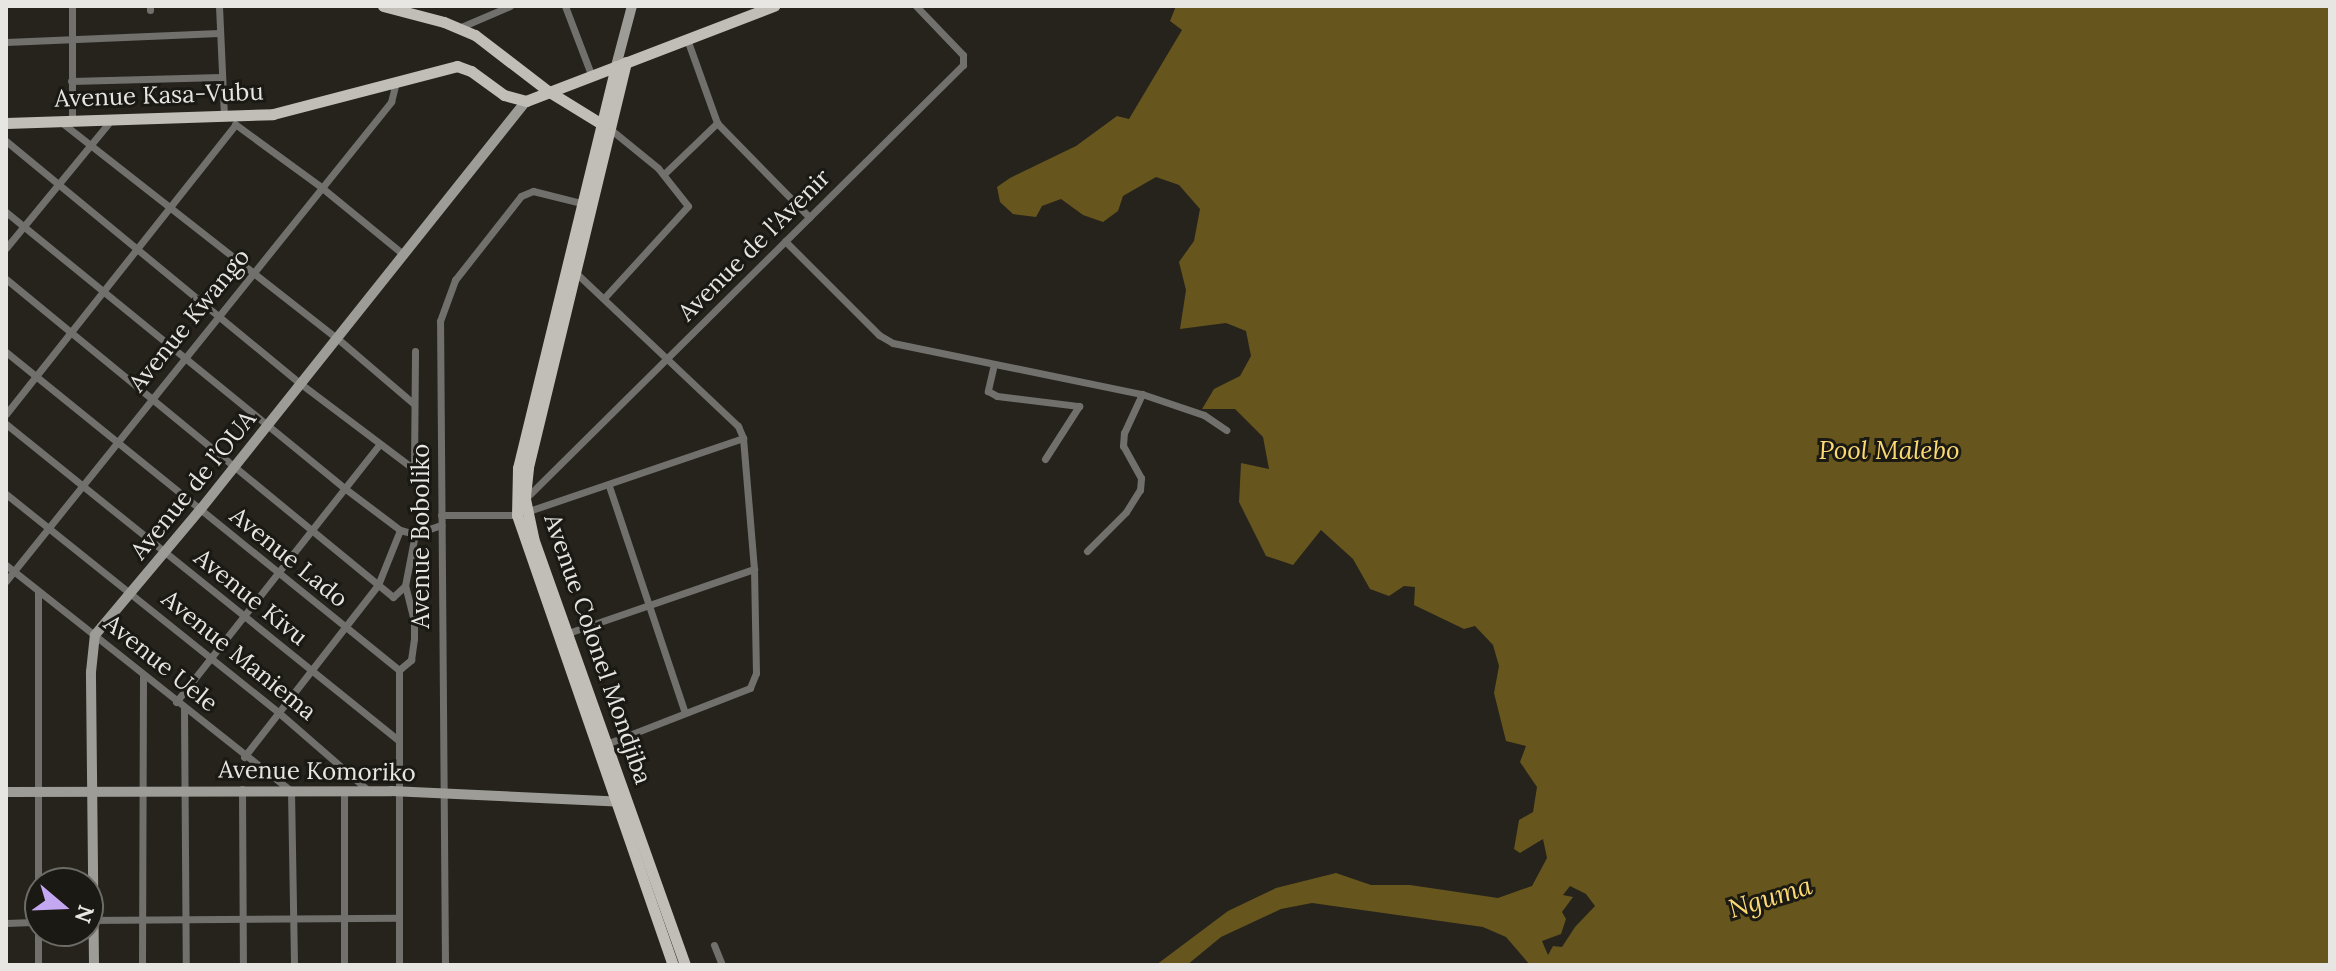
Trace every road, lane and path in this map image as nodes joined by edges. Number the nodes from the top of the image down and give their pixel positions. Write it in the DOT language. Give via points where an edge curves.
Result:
graph roads {
  1 [pos="72,6"];
  2 [pos="219,6"];
  3 [pos="383,6"];
  4 [pos="510,6"];
  5 [pos="565,6"];
  6 [pos="632,6"];
  7 [pos="774,6"];
  8 [pos="916,6"];
  9 [pos="461,27"];
  10 [pos="219,33"];
  11 [pos="687,39"];
  12 [pos="70,41"];
  13 [pos="6,42"];
  14 [pos="621,64"];
  15 [pos="591,74"];
  16 [pos="221,77"];
  17 [pos="71,81"];
  18 [pos="396,82"];
  19 [pos="548,91"];
  20 [pos="526,101"];
  21 [pos="113,117"];
  22 [pos="224,117"];
  23 [pos="72,119"];
  24 [pos="59,121"];
  25 [pos="6,123"];
  26 [pos="717,123"];
  27 [pos="235,125"];
  28 [pos="605,126"];
  29 [pos="6,141"];
  30 [pos="91,146"];
  31 [pos="664,174"];
  32 [pos="57,185"];
  33 [pos="321,187"];
  34 [pos="581,203"];
  35 [pos="170,207"];
  36 [pos="6,212"];
  37 [pos="809,217"];
  38 [pos="24,227"];
  39 [pos="785,241"];
  40 [pos="6,248"];
  41 [pos="137,249"];
  42 [pos="404,255"];
  43 [pos="570,270"];
  44 [pos="252,274"];
  45 [pos="6,279"];
  46 [pos="105,290"];
  47 [pos="605,297"];
  48 [pos="218,314"];
  49 [pos="70,333"];
  50 [pos="338,339"];
  51 [pos="415,351"];
  52 [pos="6,352"];
  53 [pos="185,356"];
  54 [pos="668,360"];
  55 [pos="994,364"];
  56 [pos="36,376"];
  57 [pos="301,384"];
  58 [pos="1142,394"];
  59 [pos="151,399"];
  60 [pos="413,403"];
  61 [pos="6,414"];
  62 [pos="6,424"];
  63 [pos="268,426"];
  64 [pos="1226,430"];
  65 [pos="743,438"];
  66 [pos="115,444"];
  67 [pos="378,446"];
  68 [pos="1045,459"];
  69 [pos="234,467"];
  70 [pos="83,484"];
  71 [pos="609,486"];
  72 [pos="343,487"];
  73 [pos="6,494"];
  74 [pos="521,508"];
  75 [pos="200,510"];
  76 [pos="441,515"];
  77 [pos="441,525"];
  78 [pos="48,528"];
  79 [pos="311,529"];
  80 [pos="400,530"];
  81 [pos="415,534"];
  82 [pos="1087,551"];
  83 [pos="165,553"];
  84 [pos="6,565"];
  85 [pos="754,569"];
  86 [pos="13,571"];
  87 [pos="275,572"];
  88 [pos="6,581"];
  89 [pos="378,585"];
  90 [pos="405,586"];
  91 [pos="38,591"];
  92 [pos="131,593"];
  93 [pos="647,605"];
  94 [pos="242,615"];
  95 [pos="343,628"];
  96 [pos="568,633"];
  97 [pos="95,635"];
  98 [pos="210,657"];
  99 [pos="399,670"];
  100 [pos="309,671"];
  101 [pos="143,675"];
  102 [pos="176,702"];
  103 [pos="184,708"];
  104 [pos="278,712"];
  105 [pos="685,713"];
  106 [pos="398,740"];
  107 [pos="606,744"];
  108 [pos="244,757"];
  109 [pos="242,789"];
  110 [pos="92,790"];
  111 [pos="184,790"];
  112 [pos="140,791"];
  113 [pos="291,791"];
  114 [pos="344,791"];
  115 [pos="369,791"];
  116 [pos="398,791"];
  117 [pos="6,792"];
  118 [pos="39,792"];
  119 [pos="442,794"];
  120 [pos="621,802"];
  121 [pos="39,867"];
  122 [pos="91,867"];
  123 [pos="342,918"];
  124 [pos="398,918"];
  125 [pos="293,919"];
  126 [pos="104,920"];
  127 [pos="186,920"];
  128 [pos="243,920"];
  129 [pos="141,921"];
  130 [pos="714,945"];
  131 [pos="142,965"];
  132 [pos="186,965"];
  133 [pos="243,965"];
  134 [pos="294,965"];
  135 [pos="344,965"];
  136 [pos="399,965"];
  137 [pos="445,965"];
  138 [pos="673,965"];
  139 [pos="685,965"];
  140 [pos="722,965"];
  1 -- 12 [label="street"];
  2 -- 10 [label="street"];
  3 -- 9 [label="main road"];
  4 -- 9 [label="street"];
  5 -- 15 [label="street"];
  6 -- 14 [label="street"];
  7 -- 11 [label="main road"];
  8 -- 37 [label="street, Avenue de l'Avenir" via="963,55 963,65"];
  9 -- 19 [label="main road"];
  10 -- 12 [label="street"];
  10 -- 16 [label="street"];
  11 -- 14 [label="main road"];
  11 -- 26 [label="street"];
  12 -- 13 [label="street"];
  12 -- 17 [label="street"];
  14 -- 15 [label="main road"];
  14 -- 28 [label="main road, Avenue Colonel Mondjiba"];
  15 -- 19 [label="main road"];
  16 -- 17 [label="street"];
  16 -- 22 [label="street"];
  17 -- 23 [label="street"];
  18 -- 20 [label="main road, Avenue Kasa-Vubu" via="464,67 504,95"];
  18 -- 22 [label="main road, Avenue Kasa-Vubu" via="286,112"];
  18 -- 33 [label="street, Avenue Kwango" via="391,102"];
  19 -- 20 [label="main road"];
  19 -- 28 [label="main road"];
  20 -- 42 [label="street, Avenue de l’OUA"];
  21 -- 22 [label="main road, Avenue Kasa-Vubu"];
  21 -- 23 [label="main road, Avenue Kasa-Vubu"];
  21 -- 30 [label="street"];
  22 -- 27 [label="street"];
  23 -- 24 [label="main road, Avenue Kasa-Vubu"];
  24 -- 25 [label="main road, Avenue Kasa-Vubu"];
  24 -- 30 [label="street"];
  26 -- 31 [label="street"];
  26 -- 37 [label="street"];
  27 -- 33 [label="street"];
  27 -- 35 [label="street"];
  28 -- 31 [label="street"];
  28 -- 34 [label="main road, Avenue Colonel Mondjiba"];
  28 -- 43 [label="main road, Avenue Colonel Mondjiba"];
  29 -- 32 [label="street"];
  30 -- 32 [label="street"];
  30 -- 35 [label="street"];
  31 -- 47 [label="street" via="687,202 687,210"];
  32 -- 38 [label="street"];
  32 -- 41 [label="street"];
  33 -- 42 [label="street"];
  33 -- 44 [label="street, Avenue Kwango"];
  34 -- 43 [label="main road, Avenue Colonel Mondjiba"];
  34 -- 76 [label="street, Avenue Boboliko" via="526,192 452,286 439,330"];
  35 -- 41 [label="street"];
  35 -- 44 [label="street"];
  36 -- 38 [label="street"];
  37 -- 39 [label="street, Avenue de l'Avenir"];
  38 -- 40 [label="street"];
  38 -- 46 [label="street"];
  39 -- 54 [label="street, Avenue de l'Avenir"];
  39 -- 55 [label="street" via="879,335 893,343"];
  41 -- 46 [label="street"];
  41 -- 48 [label="street"];
  42 -- 50 [label="street, Avenue de l’OUA"];
  43 -- 47 [label="street"];
  43 -- 74 [label="main road, Avenue Colonel Mondjiba" via="518,468"];
  44 -- 48 [label="street, Avenue Kwango"];
  44 -- 50 [label="street"];
  45 -- 49 [label="street"];
  46 -- 49 [label="street"];
  46 -- 53 [label="street"];
  47 -- 54 [label="street"];
  48 -- 53 [label="street, Avenue Kwango"];
  48 -- 57 [label="street"];
  49 -- 56 [label="street"];
  49 -- 59 [label="street"];
  50 -- 57 [label="street, Avenue de l’OUA"];
  50 -- 60 [label="street"];
  51 -- 60 [label="street"];
  52 -- 56 [label="street, Avenue Lado"];
  53 -- 59 [label="street, Avenue Kwango"];
  53 -- 63 [label="street"];
  54 -- 65 [label="street" via="732,419"];
  54 -- 74 [label="street, Avenue de l'Avenir"];
  55 -- 58 [label="street"];
  55 -- 68 [label="street" via="988,391 997,396 1079,406"];
  56 -- 61 [label="street"];
  56 -- 66 [label="street, Avenue Lado"];
  57 -- 63 [label="street, Avenue de l’OUA"];
  57 -- 67 [label="street"];
  58 -- 64 [label="street" via="1204,415"];
  58 -- 82 [label="street" via="1123,446 1141,478 1140,490"];
  59 -- 66 [label="street, Avenue Kwango"];
  59 -- 69 [label="street"];
  60 -- 67 [label="street" via="414,469"];
  62 -- 70 [label="street, Avenue Kivu"];
  63 -- 69 [label="street, Avenue de l’OUA"];
  63 -- 72 [label="street"];
  65 -- 71 [label="street"];
  65 -- 85 [label="street"];
  66 -- 70 [label="street, Avenue Kwango"];
  66 -- 75 [label="street, Avenue Lado"];
  67 -- 72 [label="street"];
  69 -- 75 [label="street, Avenue de l’OUA"];
  69 -- 79 [label="street"];
  70 -- 78 [label="street, Avenue Kwango"];
  70 -- 83 [label="street, Avenue Kivu"];
  71 -- 74 [label="street"];
  71 -- 93 [label="street"];
  72 -- 79 [label="street"];
  72 -- 80 [label="street"];
  73 -- 78 [label="street, Avenue Maniema"];
  74 -- 76 [label="street"];
  74 -- 96 [label="main road, Avenue Colonel Mondjiba"];
  74 -- 120 [label="main road, Avenue Colonel Mondjiba"];
  75 -- 83 [label="street, Avenue de l’OUA"];
  75 -- 87 [label="street, Avenue Lado"];
  76 -- 77 [label="street, Avenue Boboliko"];
  77 -- 81 [label="street"];
  77 -- 119 [label="street, Avenue Boboliko"];
  78 -- 86 [label="street, Avenue Kwango"];
  78 -- 92 [label="street, Avenue Maniema"];
  79 -- 87 [label="street"];
  79 -- 89 [label="street"];
  80 -- 81 [label="street"];
  80 -- 89 [label="street"];
  81 -- 90 [label="street"];
  83 -- 92 [label="street, Avenue de l’OUA"];
  83 -- 94 [label="street, Avenue Kivu"];
  84 -- 86 [label="street, Avenue Uele"];
  85 -- 93 [label="street"];
  85 -- 105 [label="street" via="752,685 742,694"];
  86 -- 88 [label="street, Avenue Kwango"];
  86 -- 91 [label="street, Avenue Uele"];
  87 -- 94 [label="street"];
  87 -- 95 [label="street, Avenue Lado"];
  89 -- 90 [label="street" via="393,597"];
  89 -- 95 [label="street"];
  90 -- 99 [label="street" via="414,621 414,654"];
  91 -- 97 [label="street, Avenue Uele"];
  91 -- 118 [label="street"];
  92 -- 97 [label="street, Avenue de l’OUA"];
  92 -- 98 [label="street, Avenue Maniema"];
  93 -- 96 [label="street"];
  93 -- 105 [label="street"];
  94 -- 98 [label="street"];
  94 -- 100 [label="street, Avenue Kivu"];
  95 -- 99 [label="street, Avenue Lado"];
  95 -- 100 [label="street"];
  96 -- 107 [label="main road, Avenue Colonel Mondjiba"];
  97 -- 101 [label="street, Avenue Uele"];
  97 -- 110 [label="street"];
  98 -- 102 [label="street"];
  98 -- 104 [label="street, Avenue Maniema"];
  99 -- 106 [label="street"];
  100 -- 104 [label="street"];
  100 -- 106 [label="street, Avenue Kivu"];
  101 -- 102 [label="street, Avenue Uele"];
  101 -- 112 [label="street"];
  102 -- 103 [label="street, Avenue Uele"];
  103 -- 108 [label="street, Avenue Uele"];
  103 -- 111 [label="street"];
  104 -- 108 [label="street"];
  104 -- 115 [label="street, Avenue Maniema"];
  105 -- 107 [label="street"];
  106 -- 116 [label="street"];
  107 -- 120 [label="main road, Avenue Colonel Mondjiba"];
  108 -- 113 [label="street, Avenue Uele"];
  109 -- 111 [label="street, Avenue Komoriko"];
  109 -- 113 [label="street, Avenue Komoriko"];
  109 -- 128 [label="street"];
  110 -- 112 [label="street, Avenue Komoriko"];
  110 -- 118 [label="street, Avenue Komoriko"];
  110 -- 122 [label="street"];
  111 -- 112 [label="street, Avenue Komoriko"];
  111 -- 127 [label="street"];
  112 -- 129 [label="street"];
  113 -- 114 [label="street, Avenue Komoriko"];
  113 -- 125 [label="street"];
  114 -- 115 [label="street, Avenue Komoriko"];
  114 -- 123 [label="street"];
  115 -- 116 [label="street, Avenue Komoriko"];
  116 -- 119 [label="street, Avenue Komoriko"];
  116 -- 124 [label="street"];
  117 -- 118 [label="street, Avenue Komoriko"];
  118 -- 121 [label="street"];
  119 -- 120 [label="street, Avenue Komoriko"];
  119 -- 137 [label="street, Avenue Boboliko"];
  120 -- 138 [label="main road, Avenue Colonel Mondjiba"];
  120 -- 139 [label="main road, Avenue Colonel Mondjiba"];
  123 -- 124 [label="street"];
  123 -- 125 [label="street"];
  123 -- 135 [label="street"];
  124 -- 136 [label="street"];
  125 -- 128 [label="street"];
  125 -- 134 [label="street"];
  126 -- 129 [label="street"];
  127 -- 128 [label="street"];
  127 -- 129 [label="street"];
  127 -- 132 [label="street"];
  128 -- 133 [label="street"];
  129 -- 131 [label="street"];
  130 -- 140 [label="street"];
}
